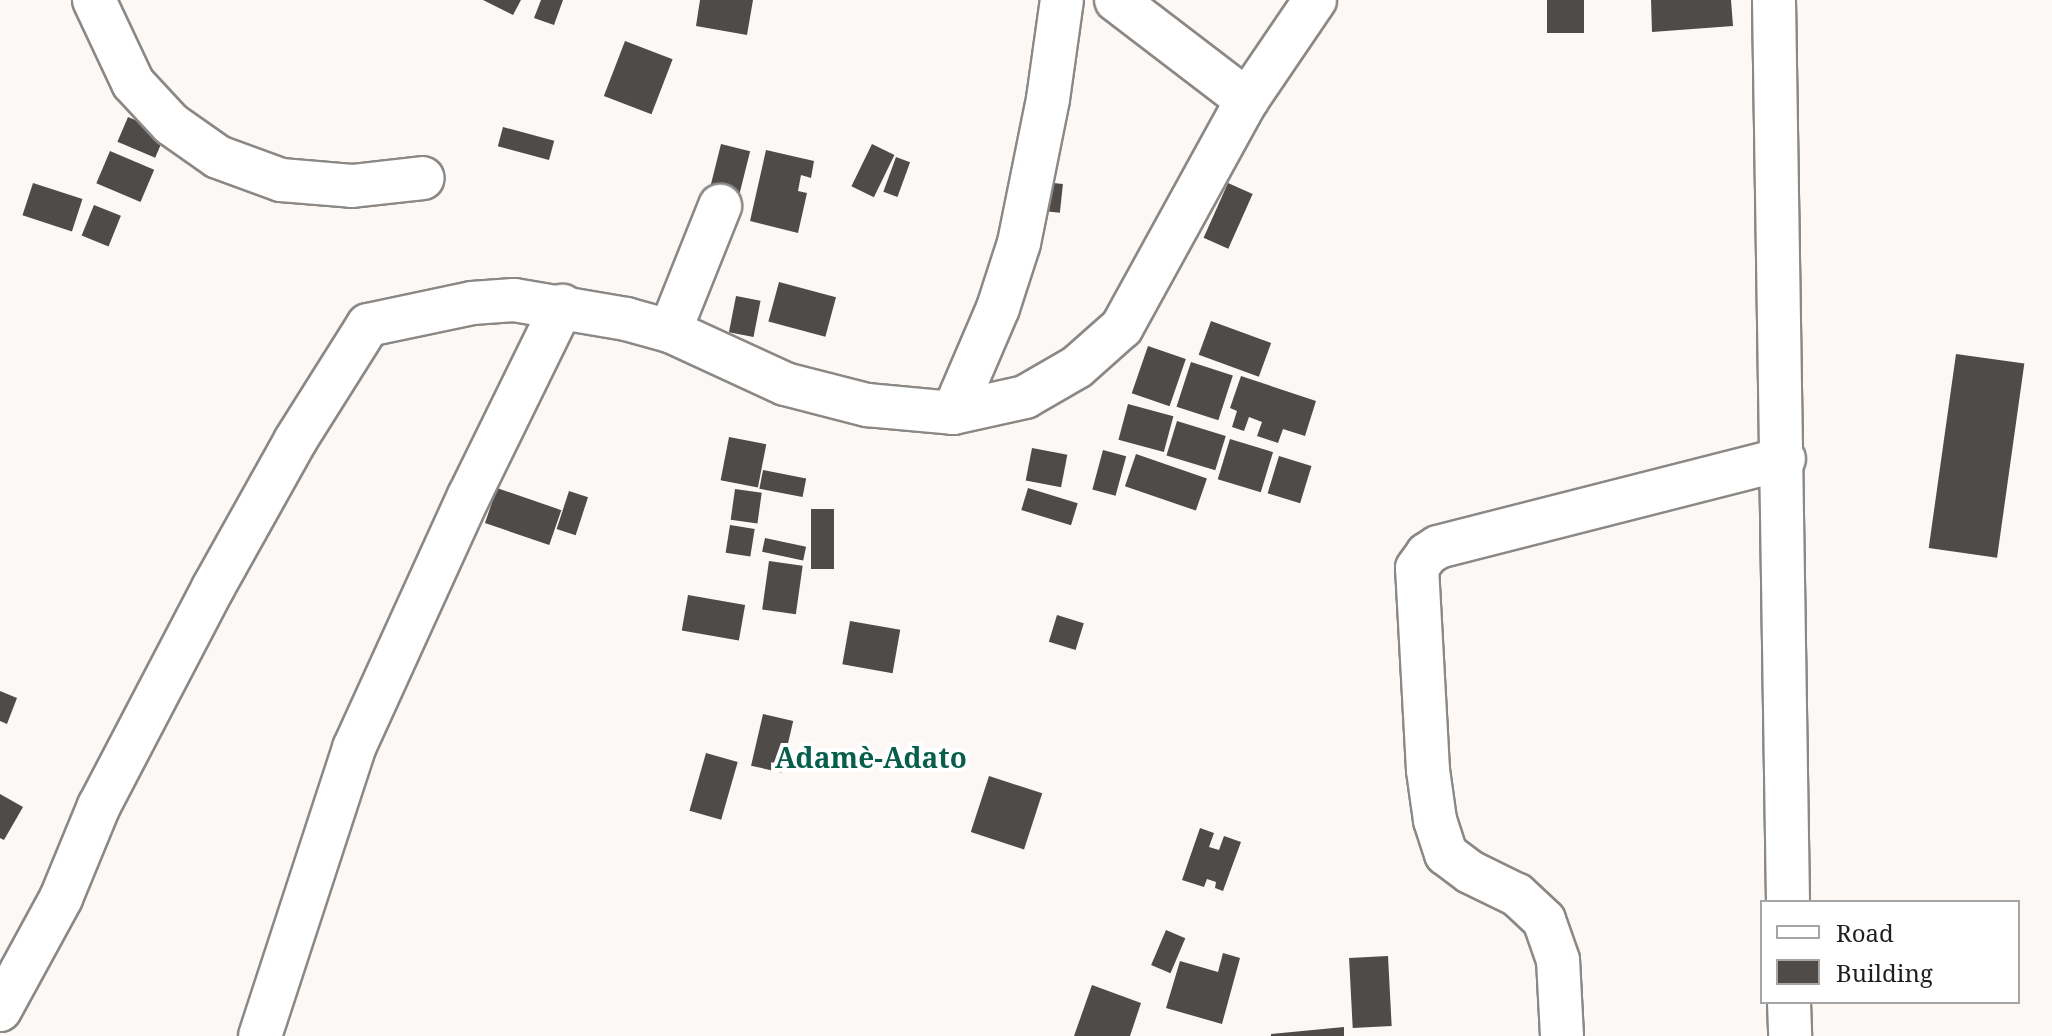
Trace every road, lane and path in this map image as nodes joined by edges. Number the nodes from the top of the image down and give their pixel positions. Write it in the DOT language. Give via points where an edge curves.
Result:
graph roads {
  1 [pos="94,0"];
  2 [pos="1062,0"];
  3 [pos="1116,0"];
  4 [pos="1315,0"];
  5 [pos="1774,0"];
  6 [pos="1247,100"];
  7 [pos="423,178"];
  8 [pos="720,206"];
  9 [pos="562,306"];
  10 [pos="670,331"];
  11 [pos="953,413"];
  12 [pos="1784,459"];
  13 [pos="1788,900"];
  14 [pos="1789,1004"];
  15 [pos="0,1010"];
  16 [pos="260,1036"];
  17 [pos="1562,1036"];
  18 [pos="1790,1036"];
  1 -- 7 [label="street" via="133,83 171,124 218,157 281,180 352,186"];
  2 -- 11 [label="street" via="1019,243"];
  3 -- 6 [label="street"];
  4 -- 6 [label="street"];
  5 -- 12 [label="street"];
  6 -- 11 [label="street" via="1122,327 1077,367 1025,397"];
  8 -- 10 [label="street"];
  9 -- 10 [label="street"];
  9 -- 15 [label="street" via="514,300 472,303 368,325 213,588"];
  9 -- 16 [label="street" via="354,748"];
  10 -- 11 [label="street" via="785,384 867,405"];
  12 -- 13 [label="street"];
  12 -- 17 [label="street" via="1438,547 1417,568 1435,820 1446,854 1517,895 1544,920 1558,960"];
  14 -- 18 [label="street"];
}
